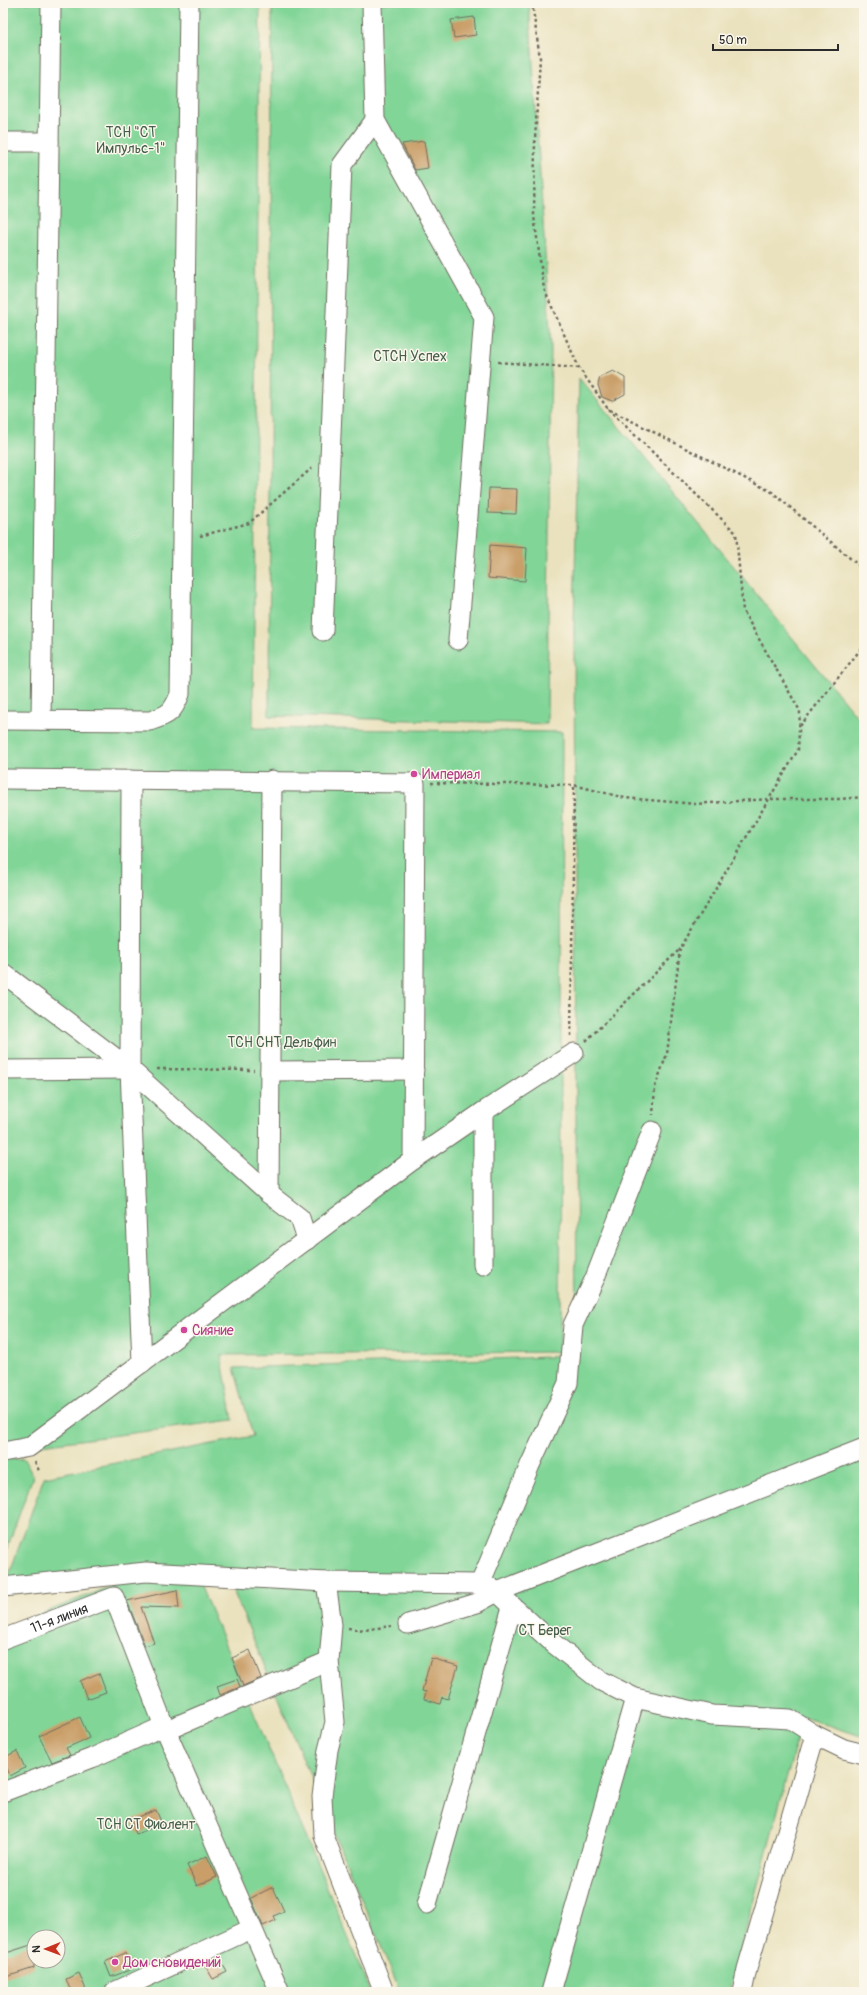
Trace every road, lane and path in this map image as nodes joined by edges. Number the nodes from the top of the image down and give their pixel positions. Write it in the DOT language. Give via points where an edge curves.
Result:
graph roads {
  1 [pos="51,3"];
  2 [pos="189,3"];
  3 [pos="372,3"];
  4 [pos="532,3"];
  5 [pos="375,120"];
  6 [pos="3,142"];
  7 [pos="49,142"];
  8 [pos="480,361"];
  9 [pos="579,368"];
  10 [pos="608,409"];
  11 [pos="330,452"];
  12 [pos="182,541"];
  13 [pos="864,570"];
  14 [pos="323,631"];
  15 [pos="458,640"];
  16 [pos="864,645"];
  17 [pos="3,720"];
  18 [pos="41,720"];
  19 [pos="800,726"];
  20 [pos="3,779"];
  21 [pos="131,780"];
  22 [pos="272,780"];
  23 [pos="415,783"];
  24 [pos="574,785"];
  25 [pos="864,797"];
  26 [pos="769,800"];
  27 [pos="680,949"];
  28 [pos="3,973"];
  29 [pos="574,1053"];
  30 [pos="130,1069"];
  31 [pos="3,1070"];
  32 [pos="414,1070"];
  33 [pos="270,1071"];
  34 [pos="483,1112"];
  35 [pos="652,1131"];
  36 [pos="413,1160"];
  37 [pos="269,1194"];
  38 [pos="307,1240"];
  39 [pos="483,1265"];
  40 [pos="142,1363"];
  41 [pos="864,1448"];
  42 [pos="3,1452"];
  43 [pos="326,1582"];
  44 [pos="480,1584"];
  45 [pos="3,1587"];
  46 [pos="498,1592"];
  47 [pos="512,1607"];
  48 [pos="408,1624"];
  49 [pos="332,1625"];
  50 [pos="3,1639"];
  51 [pos="329,1661"];
  52 [pos="635,1698"];
  53 [pos="169,1727"];
  54 [pos="815,1735"];
  55 [pos="864,1754"];
  56 [pos="3,1792"];
  57 [pos="427,1904"];
  58 [pos="251,1929"];
  59 [pos="114,1992"];
  60 [pos="280,1992"];
  61 [pos="384,1992"];
  62 [pos="551,1992"];
  63 [pos="742,1992"];
  1 -- 7 [label="street"];
  2 -- 12 [label="street"];
  3 -- 5 [label="street"];
  4 -- 9 [label="path" via="540,58 534,216 544,289"];
  5 -- 8 [label="street" via="484,317"];
  5 -- 11 [label="street" via="342,165"];
  6 -- 7 [label="street"];
  7 -- 18 [label="street"];
  8 -- 9 [label="path"];
  8 -- 15 [label="street"];
  9 -- 10 [label="path"];
  10 -- 13 [label="path" via="772,492"];
  10 -- 19 [label="path" via="736,533 743,611 800,711"];
  11 -- 12 [label="path" via="249,523"];
  11 -- 14 [label="street"];
  12 -- 18 [label="street" via="180,694 175,708 166,716 150,720"];
  16 -- 19 [label="path"];
  17 -- 18 [label="street"];
  19 -- 26 [label="path" via="798,750"];
  20 -- 21 [label="street"];
  21 -- 22 [label="street"];
  21 -- 30 [label="street"];
  22 -- 23 [label="street"];
  22 -- 33 [label="street"];
  23 -- 24 [label="path"];
  23 -- 32 [label="street"];
  24 -- 26 [label="path" via="625,798 695,804"];
  24 -- 29 [label="path" via="570,1044"];
  25 -- 26 [label="path"];
  26 -- 27 [label="path"];
  27 -- 29 [label="path"];
  27 -- 35 [label="path" via="667,1054 655,1087"];
  28 -- 30 [label="street"];
  29 -- 34 [label="street"];
  30 -- 31 [label="street"];
  30 -- 33 [label="path"];
  30 -- 37 [label="street"];
  30 -- 40 [label="street"];
  32 -- 33 [label="street"];
  32 -- 36 [label="street"];
  33 -- 37 [label="street"];
  34 -- 36 [label="street"];
  34 -- 39 [label="street"];
  35 -- 44 [label="street" via="574,1325 568,1383"];
  36 -- 38 [label="street"];
  37 -- 38 [label="street" via="300,1218"];
  38 -- 40 [label="street"];
  40 -- 42 [label="street" via="29,1447"];
  41 -- 46 [label="street"];
  43 -- 44 [label="street"];
  43 -- 45 [label="street" via="146,1572"];
  43 -- 49 [label="street"];
  44 -- 46 [label="street"];
  46 -- 47 [label="street"];
  46 -- 48 [label="street" via="477,1603"];
  47 -- 52 [label="street" via="601,1681"];
  47 -- 57 [label="street"];
  48 -- 49 [label="path" via="364,1630"];
  49 -- 51 [label="street"];
  50 -- 53 [label="street, 11-я линия" via="114,1597"];
  51 -- 53 [label="street"];
  51 -- 61 [label="street" via="335,1722 328,1750 322,1796 324,1836"];
  52 -- 54 [label="street" via="712,1716 790,1719"];
  52 -- 62 [label="street"];
  53 -- 56 [label="street"];
  53 -- 58 [label="street"];
  54 -- 55 [label="street" via="844,1749"];
  54 -- 63 [label="street"];
  58 -- 59 [label="street"];
  58 -- 60 [label="street"];
}
